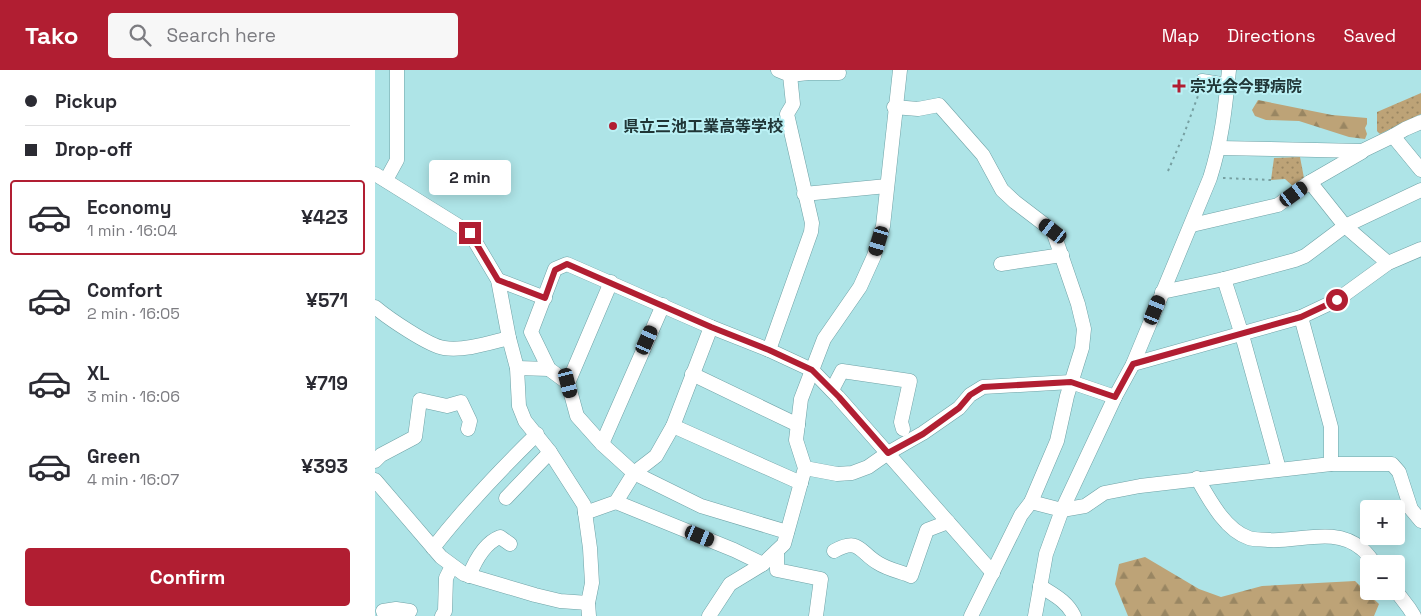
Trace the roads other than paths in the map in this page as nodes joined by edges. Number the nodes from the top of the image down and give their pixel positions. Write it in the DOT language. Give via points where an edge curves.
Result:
graph roads {
  1 [pos="397,70"];
  2 [pos="899,70"];
  3 [pos="1229,70"];
  4 [pos="784,73"];
  5 [pos="839,73"];
  6 [pos="1202,81"];
  7 [pos="1227,85"];
  8 [pos="895,107"];
  9 [pos="1421,122"];
  10 [pos="1393,136"];
  11 [pos="1219,148"];
  12 [pos="1362,152"];
  13 [pos="1421,170"];
  14 [pos="380,177"];
  15 [pos="1310,182"];
  16 [pos="887,186"];
  17 [pos="1421,190"];
  18 [pos="804,194"];
  19 [pos="1192,225"];
  20 [pos="1345,226"];
  21 [pos="1421,249"];
  22 [pos="1062,255"];
  23 [pos="1001,264"];
  24 [pos="1388,264"];
  25 [pos="1223,279"];
  26 [pos="498,280"];
  27 [pos="611,282"];
  28 [pos="1162,292"];
  29 [pos="545,298"];
  30 [pos="663,305"];
  31 [pos="375,307"];
  32 [pos="1301,317"];
  33 [pos="711,327"];
  34 [pos="1242,335"];
  35 [pos="509,338"];
  36 [pos="769,350"];
  37 [pos="1133,364"];
  38 [pos="517,368"];
  39 [pos="549,369"];
  40 [pos="812,370"];
  41 [pos="692,374"];
  42 [pos="1071,382"];
  43 [pos="568,383"];
  44 [pos="832,390"];
  45 [pos="1115,397"];
  46 [pos="798,425"];
  47 [pos="673,426"];
  48 [pos="468,429"];
  49 [pos="903,429"];
  50 [pos="537,434"];
  51 [pos="602,444"];
  52 [pos="550,452"];
  53 [pos="888,453"];
  54 [pos="375,461"];
  55 [pos="1331,464"];
  56 [pos="805,468"];
  57 [pos="1279,469"];
  58 [pos="634,473"];
  59 [pos="1197,478"];
  60 [pos="375,480"];
  61 [pos="801,483"];
  62 [pos="506,498"];
  63 [pos="616,502"];
  64 [pos="1031,502"];
  65 [pos="1062,510"];
  66 [pos="585,513"];
  67 [pos="1421,521"];
  68 [pos="948,522"];
  69 [pos="787,532"];
  70 [pos="510,544"];
  71 [pos="433,548"];
  72 [pos="777,551"];
  73 [pos="834,551"];
  74 [pos="1368,555"];
  75 [pos="763,564"];
  76 [pos="452,566"];
  77 [pos="993,573"];
  78 [pos="469,576"];
  79 [pos="1040,586"];
  80 [pos="1402,600"];
  81 [pos="381,609"];
  82 [pos="588,609"];
  83 [pos="410,611"];
  84 [pos="442,616"];
  85 [pos="709,616"];
  86 [pos="816,616"];
  87 [pos="971,616"];
  88 [pos="1035,616"];
  89 [pos="1074,616"];
  90 [pos="1414,616"];
  1 -- 14 [label="street" via="397,160"];
  2 -- 8 [label="street"];
  3 -- 7 [label="street"];
  4 -- 5 [label="street"];
  4 -- 18 [label="street" via="793,104 787,114"];
  6 -- 7 [label="street"];
  7 -- 11 [label="street"];
  8 -- 16 [label="street"];
  8 -- 22 [label="street" via="918,109 939,104 983,155 1002,190 1053,231"];
  9 -- 10 [label="street"];
  10 -- 12 [label="street"];
  10 -- 13 [label="street"];
  11 -- 12 [label="street"];
  11 -- 19 [label="street"];
  12 -- 15 [label="street"];
  14 -- 26 [label="street" via="470,233"];
  15 -- 19 [label="street" via="1278,206"];
  15 -- 20 [label="street"];
  16 -- 18 [label="street"];
  16 -- 40 [label="street" via="883,226 874,256 860,286 824,339"];
  17 -- 20 [label="street"];
  18 -- 36 [label="street" via="811,232"];
  19 -- 28 [label="street"];
  20 -- 24 [label="street"];
  20 -- 25 [label="street" via="1305,256"];
  21 -- 24 [label="street"];
  22 -- 23 [label="street"];
  22 -- 42 [label="street" via="1084,329 1082,348"];
  24 -- 32 [label="street" via="1337,300"];
  25 -- 28 [label="street"];
  25 -- 34 [label="street"];
  26 -- 29 [label="street"];
  26 -- 35 [label="street"];
  27 -- 29 [label="street" via="567,264 555,270"];
  27 -- 30 [label="street"];
  27 -- 43 [label="street"];
  28 -- 37 [label="street"];
  29 -- 39 [label="street" via="531,332"];
  30 -- 33 [label="street"];
  30 -- 51 [label="street"];
  31 -- 35 [label="street" via="421,338 443,348 468,347"];
  32 -- 34 [label="street"];
  32 -- 55 [label="street" via="1331,427"];
  33 -- 36 [label="street"];
  33 -- 41 [label="street"];
  34 -- 37 [label="street"];
  34 -- 57 [label="street"];
  35 -- 38 [label="street"];
  36 -- 40 [label="street"];
  37 -- 45 [label="street"];
  38 -- 39 [label="street"];
  38 -- 50 [label="street" via="519,406 525,421"];
  39 -- 43 [label="street"];
  40 -- 44 [label="street"];
  40 -- 46 [label="street" via="801,399"];
  41 -- 46 [label="street"];
  41 -- 47 [label="street"];
  42 -- 45 [label="street"];
  42 -- 53 [label="street" via="983,387 923,434"];
  42 -- 64 [label="street" via="1057,441"];
  43 -- 51 [label="street" via="577,416"];
  44 -- 49 [label="street" via="842,371 910,381 901,422"];
  44 -- 53 [label="street"];
  45 -- 65 [label="street"];
  46 -- 56 [label="street" via="796,440"];
  47 -- 58 [label="street" via="656,456"];
  47 -- 61 [label="street"];
  48 -- 54 [label="street" via="470,421 461,402 447,406 420,400 415,437"];
  50 -- 52 [label="street"];
  50 -- 71 [label="street" via="458,516"];
  51 -- 58 [label="street"];
  52 -- 62 [label="street"];
  52 -- 66 [label="street"];
  53 -- 56 [label="street" via="868,467 852,473 837,474"];
  53 -- 68 [label="street"];
  55 -- 57 [label="street"];
  55 -- 67 [label="street" via="1392,464 1399,472 1411,509"];
  56 -- 61 [label="street"];
  57 -- 59 [label="street"];
  58 -- 63 [label="street"];
  58 -- 69 [label="street" via="701,506"];
  59 -- 65 [label="street" via="1103,493 1085,506"];
  59 -- 74 [label="street" via="1213,507 1233,529 1250,538 1274,540 1329,536 1349,541"];
  60 -- 71 [label="street"];
  61 -- 69 [label="street"];
  63 -- 66 [label="street"];
  63 -- 75 [label="street"];
  64 -- 65 [label="street"];
  64 -- 77 [label="street" via="1021,515"];
  65 -- 79 [label="street" via="1046,554"];
  66 -- 82 [label="street" via="592,583"];
  68 -- 73 [label="street" via="927,530 911,576 878,563 859,546 845,545"];
  68 -- 77 [label="street"];
  69 -- 72 [label="street" via="784,544"];
  70 -- 78 [label="street" via="500,537 493,540 476,559"];
  71 -- 76 [label="street"];
  72 -- 75 [label="street"];
  72 -- 86 [label="street" via="777,570 821,579"];
  75 -- 85 [label="street" via="731,584"];
  76 -- 78 [label="street"];
  76 -- 84 [label="street" via="446,578"];
  77 -- 87 [label="street"];
  78 -- 82 [label="street"];
  79 -- 88 [label="street"];
  79 -- 89 [label="street" via="1062,600"];
  80 -- 90 [label="street"];
  81 -- 83 [label="street"];
}
